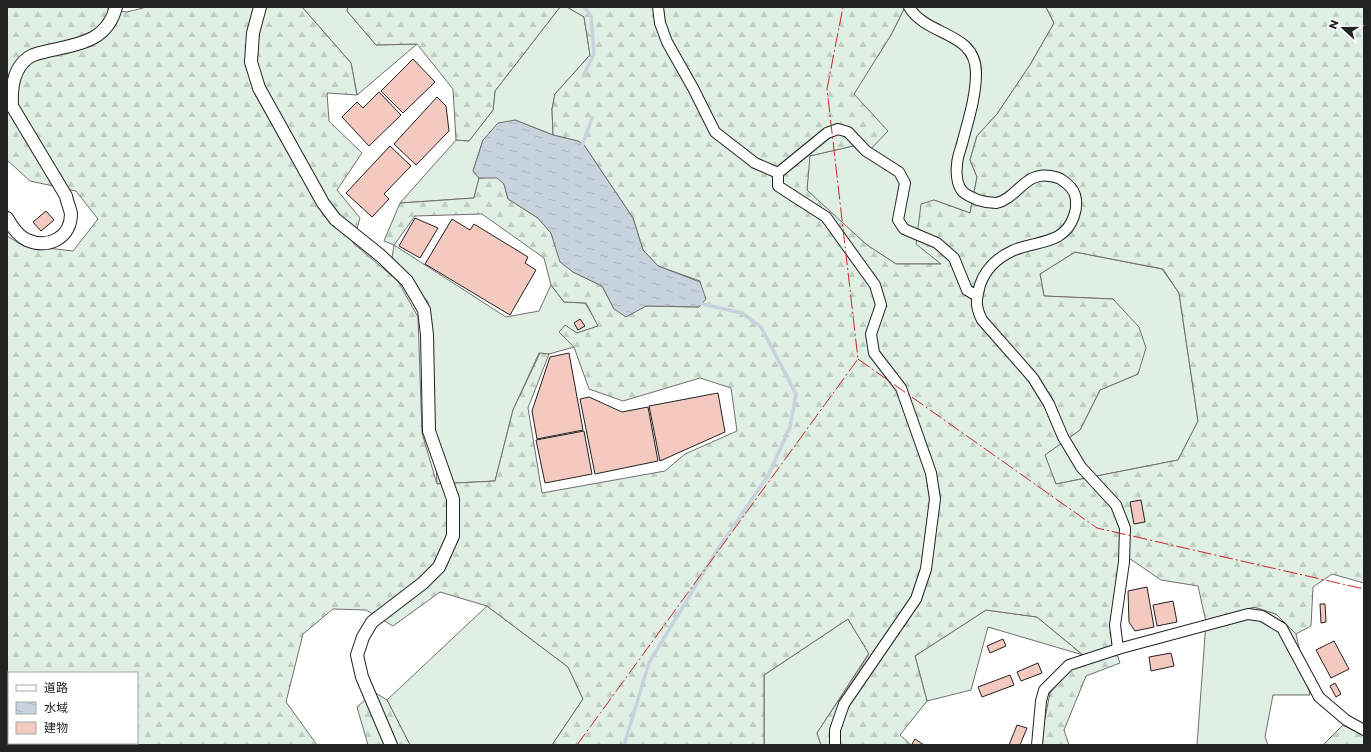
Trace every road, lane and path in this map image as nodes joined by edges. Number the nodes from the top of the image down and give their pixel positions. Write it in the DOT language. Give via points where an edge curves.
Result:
graph roads {
  1 [pos="116,7"];
  2 [pos="260,7"];
  3 [pos="658,7"];
  4 [pos="909,7"];
  5 [pos="778,173"];
  6 [pos="7,218"];
  7 [pos="977,296"];
  8 [pos="1118,649"];
  9 [pos="1364,730"];
  10 [pos="391,745"];
  11 [pos="834,745"];
  12 [pos="1037,745"];
  1 -- 6 [label="street" via="113,18 104,31 89,41 33,55 20,65 11,92 12,106 66,196 71,213 70,224 65,233 48,244 26,240 16,232"];
  2 -- 10 [label="street" via="252,33 251,62 259,88 323,203 335,219 407,281 424,310 429,431 453,499 453,536 439,567 423,583 372,622 357,655 362,677"];
  3 -- 5 [label="street" via="660,23 667,42 715,132 755,163"];
  4 -- 7 [label="street" via="914,16 958,40 969,49 974,60 976,73 972,103 957,165 957,181 962,191 986,203 997,202 1008,197 1031,178 1044,174 1058,177 1070,185 1075,196 1076,209 1072,223 1064,232 1053,240 1012,251 993,263 982,280"];
  5 -- 7 [label="street" via="827,133 838,129 848,132 866,151 899,172 905,183 898,220 904,229 936,243 954,258 967,290"];
  5 -- 11 [label="street" via="778,186 826,217 875,285 881,305 871,334 874,353 901,388 931,473 934,499 926,569 916,599 844,704 835,730"];
  7 -- 8 [label="street" via="977,309 982,320 1033,378 1081,467 1116,505 1125,528 1124,562 1115,625"];
  8 -- 9 [label="street" via="1248,614 1262,616 1282,628 1319,697 1346,720"];
  8 -- 12 [label="street" via="1069,665 1044,690"];
}
